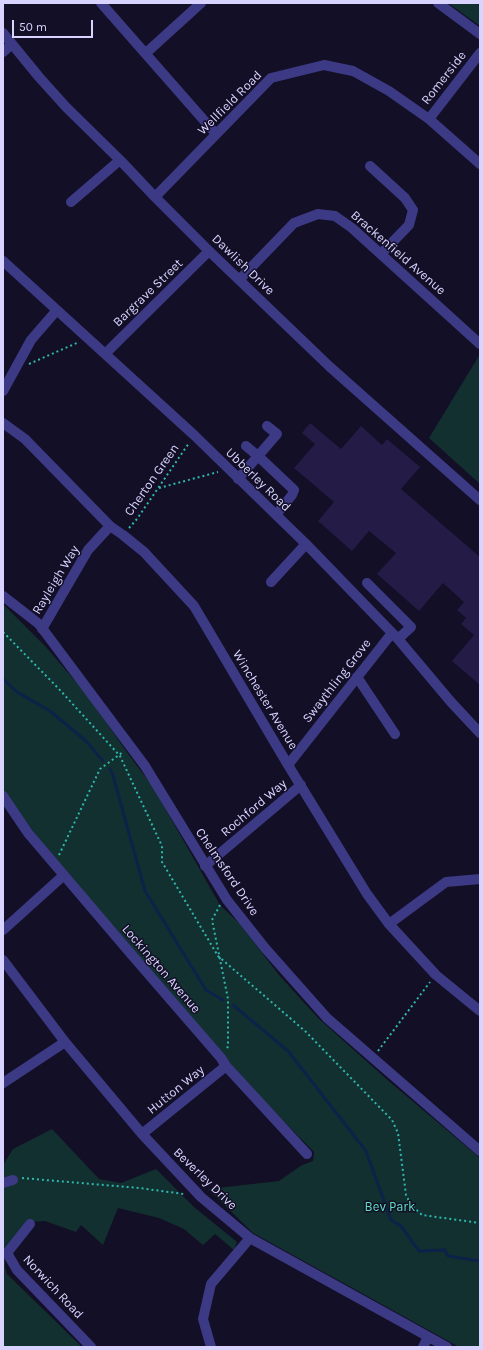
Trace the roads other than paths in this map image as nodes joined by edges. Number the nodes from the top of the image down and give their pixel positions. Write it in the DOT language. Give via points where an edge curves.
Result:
graph roads {
  1 [pos="101,3"];
  2 [pos="201,3"];
  3 [pos="438,3"];
  4 [pos="3,33"];
  5 [pos="480,34"];
  6 [pos="12,44"];
  7 [pos="3,52"];
  8 [pos="146,53"];
  9 [pos="480,53"];
  10 [pos="429,119"];
  11 [pos="216,134"];
  12 [pos="120,160"];
  13 [pos="480,164"];
  14 [pos="370,166"];
  15 [pos="154,197"];
  16 [pos="71,202"];
  17 [pos="209,251"];
  18 [pos="381,254"];
  19 [pos="3,261"];
  20 [pos="240,280"];
  21 [pos="57,310"];
  22 [pos="480,344"];
  23 [pos="106,353"];
  24 [pos="3,391"];
  25 [pos="267,426"];
  26 [pos="4,427"];
  27 [pos="246,446"];
  28 [pos="258,456"];
  29 [pos="238,479"];
  30 [pos="480,500"];
  31 [pos="276,515"];
  32 [pos="110,526"];
  33 [pos="306,544"];
  34 [pos="271,582"];
  35 [pos="367,583"];
  36 [pos="3,596"];
  37 [pos="42,629"];
  38 [pos="395,636"];
  39 [pos="357,677"];
  40 [pos="480,733"];
  41 [pos="395,734"];
  42 [pos="288,765"];
  43 [pos="301,785"];
  44 [pos="3,796"];
  45 [pos="205,866"];
  46 [pos="64,875"];
  47 [pos="480,879"];
  48 [pos="389,924"];
  49 [pos="3,930"];
  50 [pos="3,960"];
  51 [pos="480,1011"];
  52 [pos="65,1042"];
  53 [pos="223,1062"];
  54 [pos="3,1083"];
  55 [pos="142,1134"];
  56 [pos="480,1151"];
  57 [pos="307,1154"];
  58 [pos="30,1224"];
  59 [pos="250,1238"];
  60 [pos="428,1336"];
  61 [pos="92,1347"];
  62 [pos="211,1347"];
  63 [pos="423,1347"];
  64 [pos="447,1347"];
  1 -- 8 [label="street"];
  2 -- 8 [label="street"];
  3 -- 5 [label="street"];
  4 -- 6 [label="street, Dawlish Drive"];
  6 -- 7 [label="street"];
  6 -- 12 [label="street, Dawlish Drive" via="66,107"];
  8 -- 11 [label="street"];
  9 -- 10 [label="street, Romerside"];
  10 -- 11 [label="street, Wellfield Road" via="389,91 353,71 324,65 271,78"];
  10 -- 13 [label="street, Wellfield Road"];
  11 -- 15 [label="street, Wellfield Road"];
  12 -- 15 [label="street, Dawlish Drive"];
  12 -- 16 [label="street"];
  14 -- 18 [label="street" via="405,198 413,210 409,225"];
  15 -- 17 [label="street, Dawlish Drive"];
  17 -- 20 [label="street, Dawlish Drive"];
  17 -- 23 [label="street, Bargrave Street"];
  18 -- 20 [label="street, Brackenfield Avenue" via="335,216 318,214 294,223"];
  18 -- 22 [label="street, Brackenfield Avenue"];
  19 -- 21 [label="street, Ubberley Road"];
  20 -- 30 [label="street, Dawlish Drive" via="330,367"];
  21 -- 23 [label="street, Ubberley Road"];
  21 -- 24 [label="street" via="31,340"];
  23 -- 29 [label="street, Ubberley Road"];
  25 -- 28 [label="street" via="277,434"];
  26 -- 32 [label="street, Winchester Avenue" via="25,439"];
  27 -- 28 [label="street"];
  28 -- 29 [label="street"];
  28 -- 31 [label="street" via="294,490"];
  29 -- 31 [label="street, Ubberley Road"];
  31 -- 33 [label="street, Ubberley Road"];
  32 -- 37 [label="street, Rayleigh Way" via="88,550"];
  32 -- 42 [label="street, Winchester Avenue" via="144,552 194,606"];
  33 -- 34 [label="street"];
  33 -- 38 [label="street, Ubberley Road"];
  35 -- 38 [label="street, Swaythling Grove" via="412,626"];
  36 -- 37 [label="street, Chelmsford Drive"];
  37 -- 45 [label="street, Chelmsford Drive" via="145,766"];
  38 -- 39 [label="street, Swaythling Grove"];
  38 -- 40 [label="street, Ubberley Road" via="450,702"];
  39 -- 41 [label="street"];
  39 -- 42 [label="street, Swaythling Grove"];
  42 -- 43 [label="street, Winchester Avenue"];
  43 -- 45 [label="street, Rochford Way"];
  43 -- 48 [label="street, Winchester Avenue" via="367,894"];
  44 -- 46 [label="street, Lockington Avenue" via="28,833"];
  45 -- 56 [label="street, Chelmsford Drive" via="264,948 327,1018"];
  46 -- 49 [label="street"];
  46 -- 53 [label="street, Lockington Avenue"];
  47 -- 48 [label="street" via="446,882"];
  48 -- 51 [label="street, Winchester Avenue" via="436,974"];
  50 -- 52 [label="street, Beverley Drive"];
  52 -- 54 [label="street"];
  52 -- 55 [label="street, Beverley Drive"];
  53 -- 55 [label="street, Hutton Way"];
  53 -- 57 [label="street, Lockington Avenue"];
  55 -- 59 [label="street, Beverley Drive" via="201,1196"];
  58 -- 61 [label="street, Norwich Road" via="7,1253 17,1270"];
  59 -- 60 [label="street, Beverley Drive"];
  59 -- 62 [label="street" via="211,1284 203,1319"];
  60 -- 63 [label="street"];
  60 -- 64 [label="street, Beverley Drive"];
}
